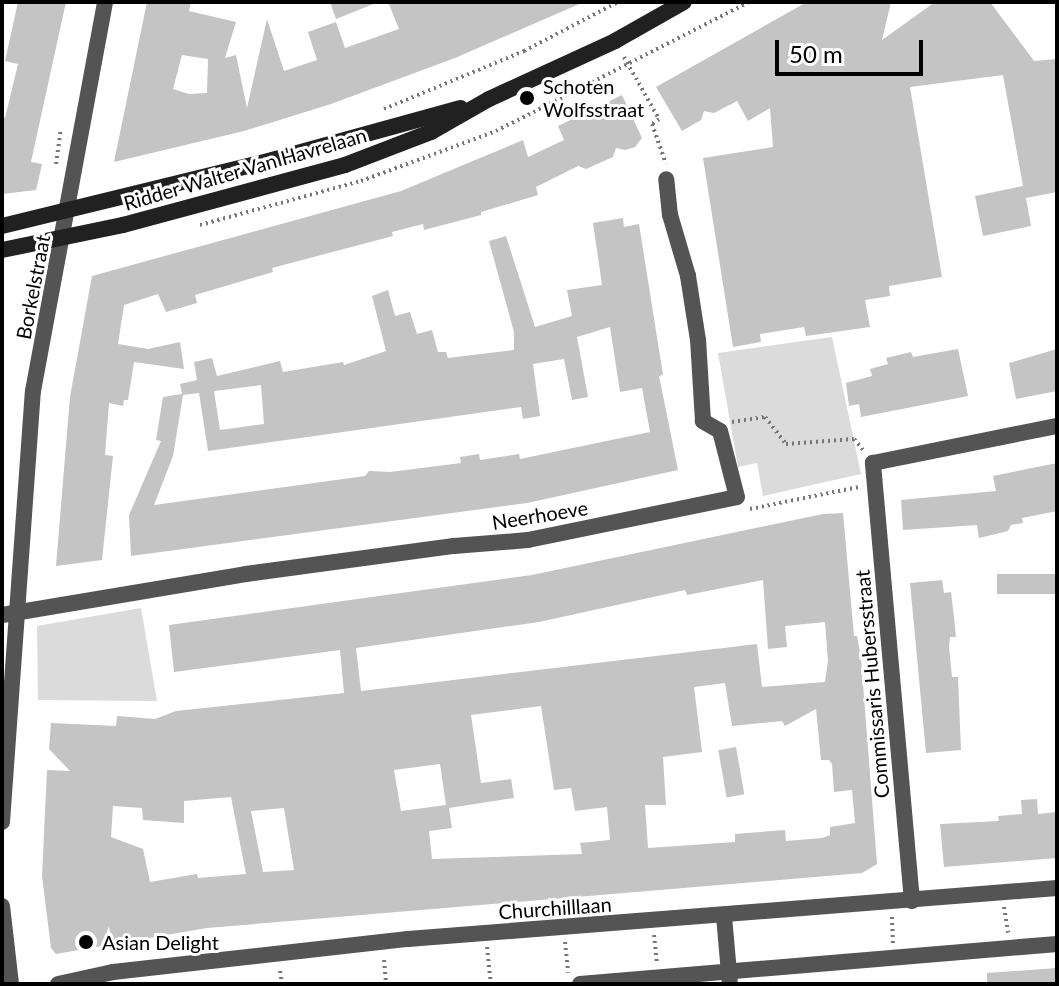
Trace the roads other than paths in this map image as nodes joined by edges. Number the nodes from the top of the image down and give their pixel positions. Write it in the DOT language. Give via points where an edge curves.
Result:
graph roads {
  1 [pos="105,2"];
  2 [pos="684,2"];
  3 [pos="489,99"];
  4 [pos="666,179"];
  5 [pos="68,211"];
  6 [pos="2,226"];
  7 [pos="63,237"];
  8 [pos="2,250"];
  9 [pos="1057,426"];
  10 [pos="10,614"];
  11 [pos="2,822"];
  12 [pos="1057,888"];
  13 [pos="912,901"];
  14 [pos="2,906"];
  15 [pos="724,916"];
  16 [pos="1057,944"];
  17 [pos="729,977"];
  18 [pos="11,984"];
  19 [pos="58,984"];
  20 [pos="580,984"];
  1 -- 5 [label="street, Borkelstraat"];
  2 -- 3 [label="main road, Ridder Walter Van Havrelaan" via="615,41"];
  3 -- 5 [label="main road, Ridder Walter Van Havrelaan"];
  3 -- 7 [label="main road, Ridder Walter Van Havrelaan" via="431,132 345,165"];
  4 -- 10 [label="street, Neerhoeve" via="698,340 703,421 720,431 737,497 528,540 246,574"];
  5 -- 6 [label="main road, Ridder Walter Van Havrelaan"];
  5 -- 7 [label="street, Borkelstraat"];
  7 -- 8 [label="main road, Ridder Walter Van Havrelaan"];
  7 -- 10 [label="street, Borkelstraat" via="33,391"];
  9 -- 13 [label="street, Commissaris Hubersstraat" via="873,463"];
  10 -- 11 [label="street, Borkelstraat"];
  12 -- 13 [label="street, Churchilllaan"];
  13 -- 15 [label="street, Churchilllaan"];
  14 -- 18 [label="street"];
  15 -- 17 [label="street"];
  15 -- 19 [label="street, Churchilllaan" via="382,942 113,972"];
  16 -- 17 [label="street"];
  17 -- 20 [label="street"];
}
